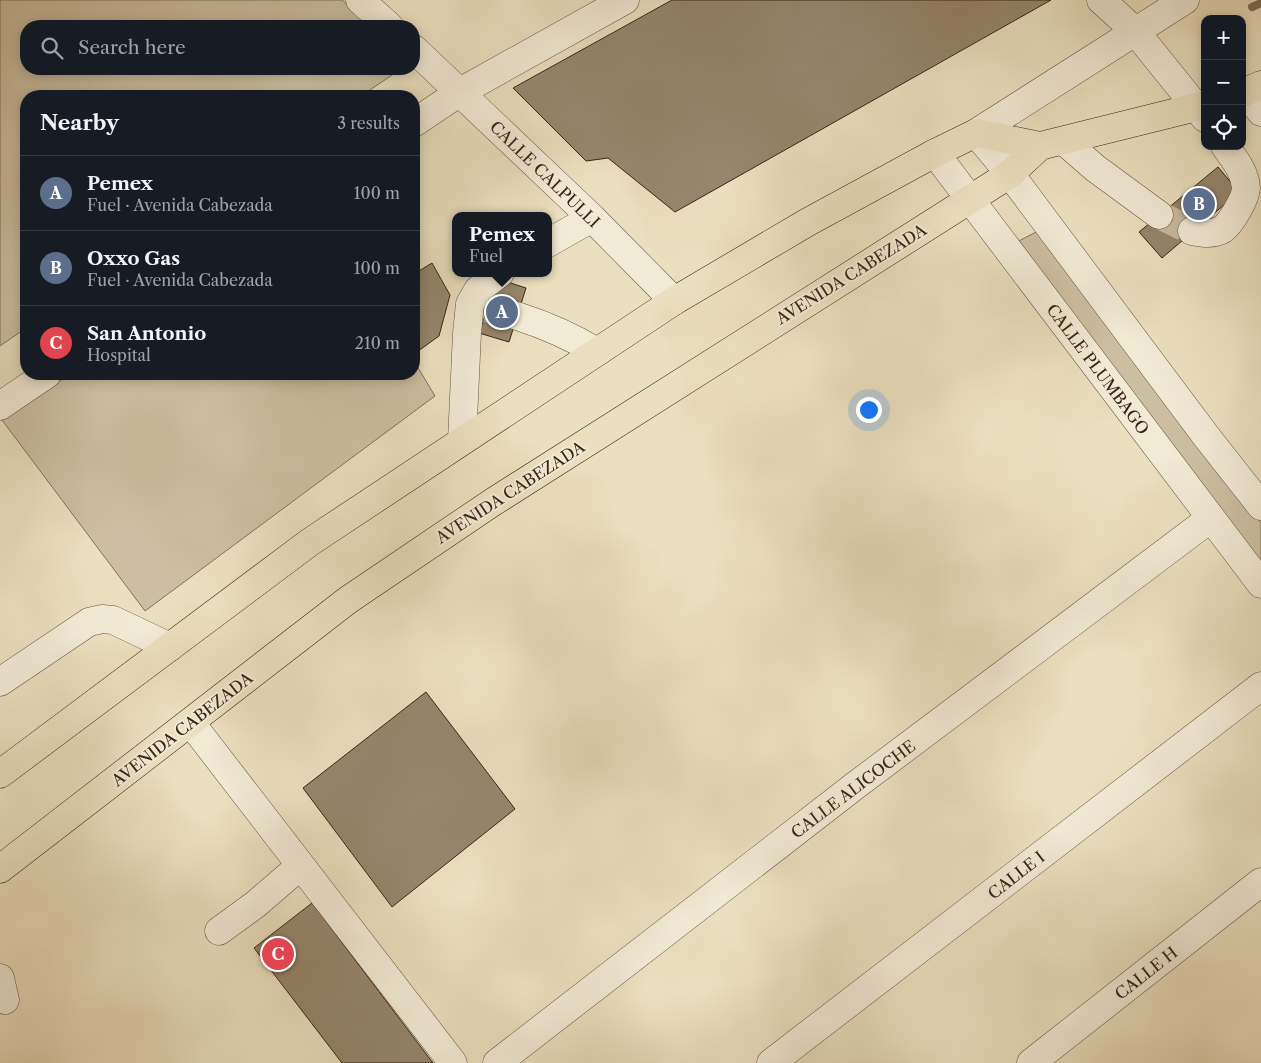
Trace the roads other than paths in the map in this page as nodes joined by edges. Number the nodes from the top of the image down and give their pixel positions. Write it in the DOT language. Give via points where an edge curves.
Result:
graph roads {
  1 [pos="360,0"];
  2 [pos="625,0"];
  3 [pos="1101,0"];
  4 [pos="1185,0"];
  5 [pos="382,20"];
  6 [pos="1135,31"];
  7 [pos="420,55"];
  8 [pos="460,92"];
  9 [pos="1201,109"];
  10 [pos="1201,110"];
  11 [pos="420,119"];
  12 [pos="976,133"];
  13 [pos="1052,143"];
  14 [pos="1230,150"];
  15 [pos="935,154"];
  16 [pos="1251,166"];
  17 [pos="1010,174"];
  18 [pos="970,200"];
  19 [pos="1159,215"];
  20 [pos="592,218"];
  21 [pos="1192,231"];
  22 [pos="552,241"];
  23 [pos="495,277"];
  24 [pos="674,301"];
  25 [pos="517,316"];
  26 [pos="597,352"];
  27 [pos="38,380"];
  28 [pos="0,406"];
  29 [pos="462,441"];
  30 [pos="1261,506"];
  31 [pos="1211,518"];
  32 [pos="1261,584"];
  33 [pos="170,647"];
  34 [pos="0,682"];
  35 [pos="1261,686"];
  36 [pos="191,723"];
  37 [pos="3,766"];
  38 [pos="300,866"];
  39 [pos="0,869"];
  40 [pos="1261,882"];
  41 [pos="219,931"];
  42 [pos="453,1063"];
  43 [pos="497,1063"];
  44 [pos="772,1063"];
  45 [pos="1031,1063"];
  1 -- 5 [label="street"];
  2 -- 8 [label="street"];
  3 -- 6 [label="street"];
  4 -- 6 [label="street"];
  6 -- 9 [label="street"];
  6 -- 12 [label="street"];
  7 -- 8 [label="street, CALLE CALPULLI"];
  8 -- 11 [label="street"];
  8 -- 20 [label="street, CALLE CALPULLI"];
  10 -- 13 [label="main road, AVENIDA CABEZADA"];
  12 -- 13 [label="main road, AVENIDA CABEZADA"];
  12 -- 15 [label="main road"];
  12 -- 17 [label="street"];
  13 -- 17 [label="main road, AVENIDA CABEZADA"];
  13 -- 19 [label="street" via="1095,168"];
  14 -- 16 [label="street"];
  15 -- 18 [label="street, CALLE PLUMBAGO"];
  15 -- 24 [label="main road" via="808,222"];
  16 -- 21 [label="street" via="1241,205 1223,229 1207,234"];
  17 -- 18 [label="main road, AVENIDA CABEZADA"];
  17 -- 30 [label="street"];
  18 -- 31 [label="street, CALLE PLUMBAGO"];
  18 -- 36 [label="main road, AVENIDA CABEZADA" via="493,502 348,600"];
  20 -- 22 [label="street"];
  20 -- 24 [label="street, CALLE CALPULLI"];
  23 -- 29 [label="street" via="478,290 479,306 467,333"];
  24 -- 26 [label="main road"];
  25 -- 26 [label="street" via="573,337"];
  26 -- 29 [label="main road"];
  27 -- 28 [label="street"];
  29 -- 33 [label="main road" via="310,542"];
  31 -- 32 [label="street, CALLE PLUMBAGO"];
  31 -- 43 [label="street, CALLE ALICOCHE" via="856,785"];
  33 -- 34 [label="street" via="113,620 89,622"];
  33 -- 37 [label="main road"];
  35 -- 44 [label="street, CALLE I"];
  36 -- 38 [label="street"];
  36 -- 39 [label="main road, AVENIDA CABEZADA"];
  38 -- 41 [label="street"];
  38 -- 42 [label="street"];
  40 -- 45 [label="street, CALLE H"];
}
